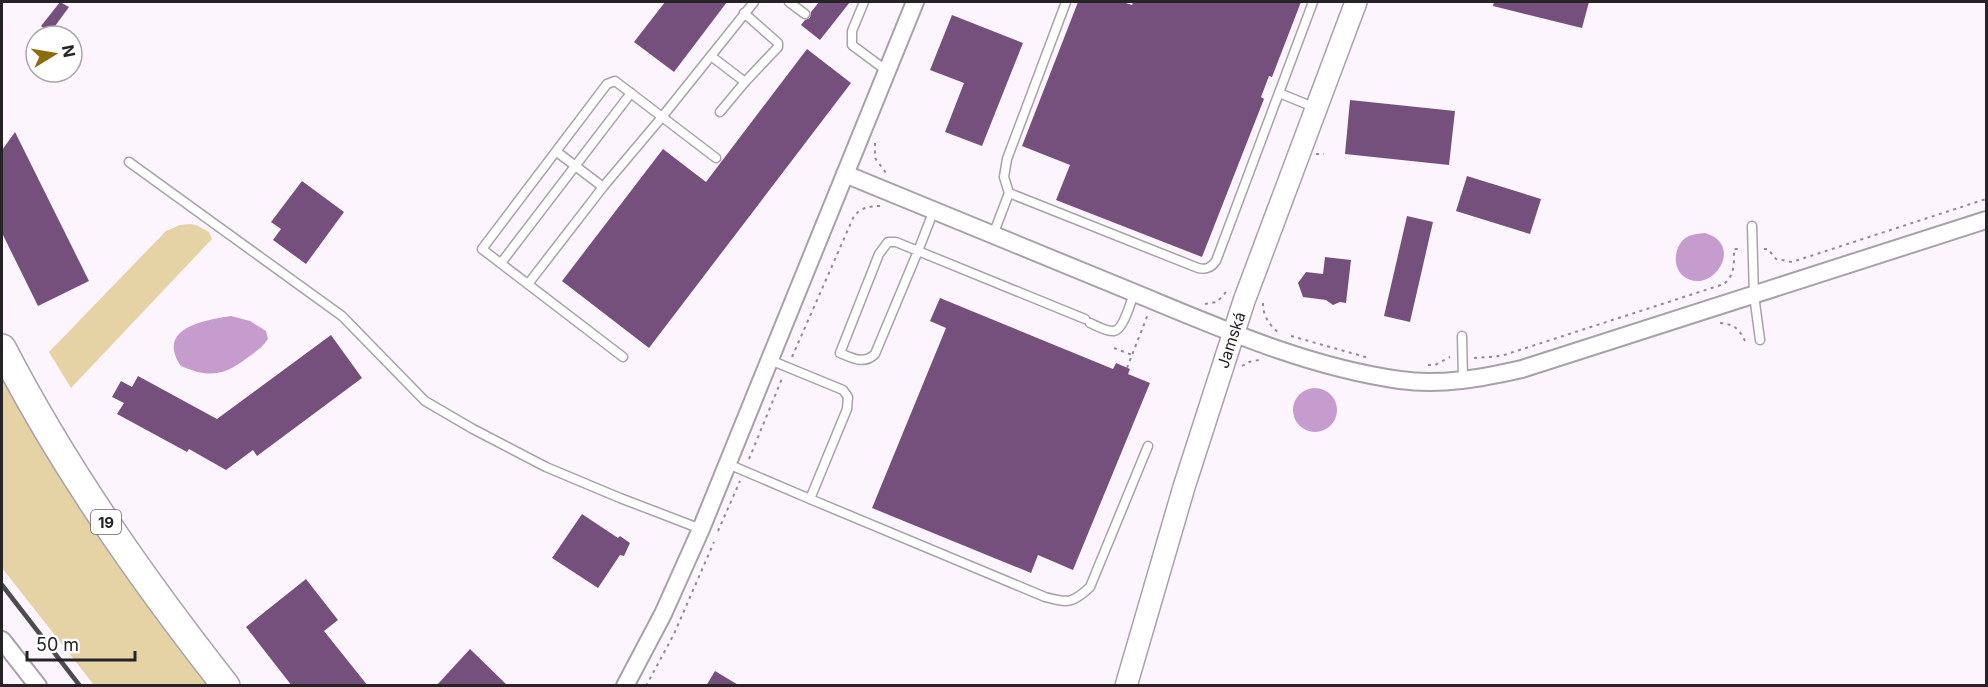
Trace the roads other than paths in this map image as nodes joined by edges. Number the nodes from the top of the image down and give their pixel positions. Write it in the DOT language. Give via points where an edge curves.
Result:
graph roads {
  1 [pos="754,2"];
  2 [pos="789,2"];
  3 [pos="864,2"];
  4 [pos="915,2"];
  5 [pos="1066,2"];
  6 [pos="1313,2"];
  7 [pos="1356,2"];
  8 [pos="744,13"];
  9 [pos="805,14"];
  10 [pos="711,56"];
  11 [pos="887,70"];
  12 [pos="745,82"];
  13 [pos="631,93"];
  14 [pos="1279,93"];
  15 [pos="1316,108"];
  16 [pos="720,112"];
  17 [pos="662,117"];
  18 [pos="557,152"];
  19 [pos="716,158"];
  20 [pos="129,162"];
  21 [pos="575,166"];
  22 [pos="845,174"];
  23 [pos="603,187"];
  24 [pos="1010,193"];
  25 [pos="934,210"];
  26 [pos="1986,220"];
  27 [pos="1752,226"];
  28 [pos="993,235"];
  29 [pos="918,251"];
  30 [pos="501,263"];
  31 [pos="528,284"];
  32 [pos="1134,293"];
  33 [pos="1754,295"];
  34 [pos="1233,334"];
  35 [pos="1462,336"];
  36 [pos="1760,340"];
  37 [pos="2,348"];
  38 [pos="623,357"];
  39 [pos="770,360"];
  40 [pos="1463,380"];
  41 [pos="1148,446"];
  42 [pos="728,464"];
  43 [pos="810,499"];
  44 [pos="701,529"];
  45 [pos="2,640"];
  46 [pos="38,686"];
  47 [pos="226,686"];
  48 [pos="626,686"];
  49 [pos="1126,686"];
  1 -- 8 [label="lane"];
  2 -- 9 [label="lane"];
  3 -- 11 [label="lane" via="852,31 852,45"];
  4 -- 11 [label="street"];
  5 -- 24 [label="lane" via="1007,159 1005,177"];
  6 -- 14 [label="lane"];
  7 -- 15 [label="street, Jamská"];
  8 -- 10 [label="lane"];
  8 -- 12 [label="lane" via="778,43"];
  10 -- 12 [label="lane"];
  10 -- 17 [label="lane"];
  11 -- 22 [label="street"];
  12 -- 16 [label="lane"];
  13 -- 17 [label="lane"];
  13 -- 18 [label="lane" via="615,81 607,84"];
  13 -- 21 [label="lane"];
  14 -- 15 [label="lane"];
  14 -- 24 [label="lane" via="1216,261 1208,268 1198,268"];
  15 -- 34 [label="street, Jamská"];
  17 -- 19 [label="lane"];
  17 -- 23 [label="lane"];
  18 -- 21 [label="lane"];
  18 -- 30 [label="lane" via="483,249"];
  20 -- 44 [label="lane" via="342,316 425,401 546,466"];
  21 -- 23 [label="lane"];
  21 -- 30 [label="lane"];
  22 -- 25 [label="street"];
  22 -- 39 [label="street"];
  23 -- 31 [label="lane"];
  24 -- 28 [label="lane"];
  25 -- 28 [label="street"];
  25 -- 29 [label="lane"];
  26 -- 33 [label="street"];
  27 -- 33 [label="lane"];
  28 -- 32 [label="street"];
  29 -- 29 [label="lane" via="892,242 881,249 840,353 863,361 875,354"];
  29 -- 32 [label="lane" via="1112,332 1122,325"];
  30 -- 31 [label="lane"];
  31 -- 38 [label="lane"];
  32 -- 34 [label="street"];
  33 -- 36 [label="lane"];
  33 -- 40 [label="street" via="1522,369"];
  34 -- 40 [label="street" via="1338,369 1402,380"];
  34 -- 49 [label="street, Jamská"];
  35 -- 40 [label="lane"];
  37 -- 47 [label="main road, 19" via="62,455 123,548"];
  39 -- 42 [label="street"];
  39 -- 43 [label="lane" via="837,387 848,397 847,409"];
  41 -- 43 [label="lane" via="1090,587 1078,599 1066,603"];
  42 -- 43 [label="lane"];
  42 -- 44 [label="street"];
  44 -- 48 [label="street"];
  45 -- 46 [label="street"];
}
